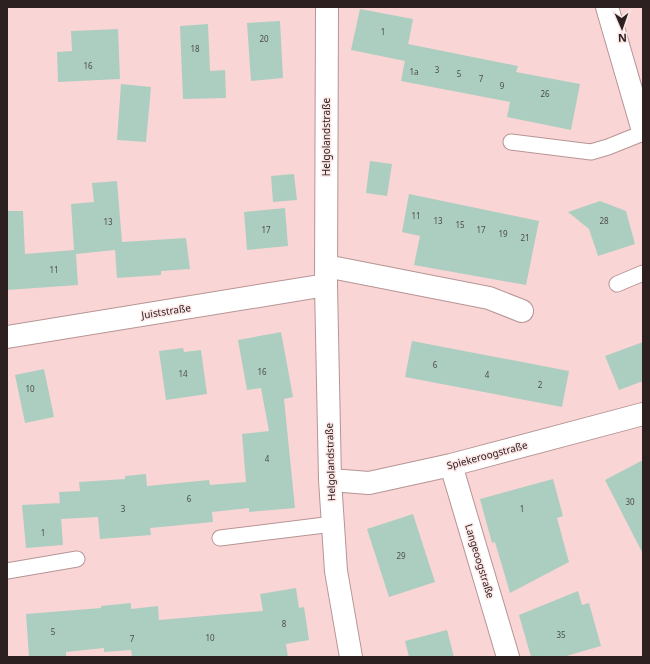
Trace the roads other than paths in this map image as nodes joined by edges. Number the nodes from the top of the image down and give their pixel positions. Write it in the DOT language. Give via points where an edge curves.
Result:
graph roads {
  1 [pos="327,7"];
  2 [pos="607,7"];
  3 [pos="643,132"];
  4 [pos="511,142"];
  5 [pos="643,273"];
  6 [pos="326,276"];
  7 [pos="617,284"];
  8 [pos="522,311"];
  9 [pos="7,337"];
  10 [pos="643,414"];
  11 [pos="451,465"];
  12 [pos="330,480"];
  13 [pos="333,524"];
  14 [pos="220,538"];
  15 [pos="77,559"];
  16 [pos="7,571"];
  17 [pos="351,657"];
  18 [pos="508,657"];
  1 -- 6 [label="street, Helgolandstraße"];
  2 -- 3 [label="street"];
  3 -- 4 [label="lane" via="591,152"];
  5 -- 7 [label="lane"];
  6 -- 8 [label="street" via="489,298"];
  6 -- 9 [label="street, Juiststraße"];
  6 -- 12 [label="street, Helgolandstraße"];
  10 -- 11 [label="street, Spiekeroogstraße"];
  11 -- 12 [label="street, Spiekeroogstraße" via="369,484"];
  11 -- 18 [label="street, Langeoogstraße"];
  12 -- 13 [label="street, Helgolandstraße"];
  13 -- 14 [label="lane"];
  13 -- 17 [label="street, Helgolandstraße" via="336,571"];
  15 -- 16 [label="lane"];
}
